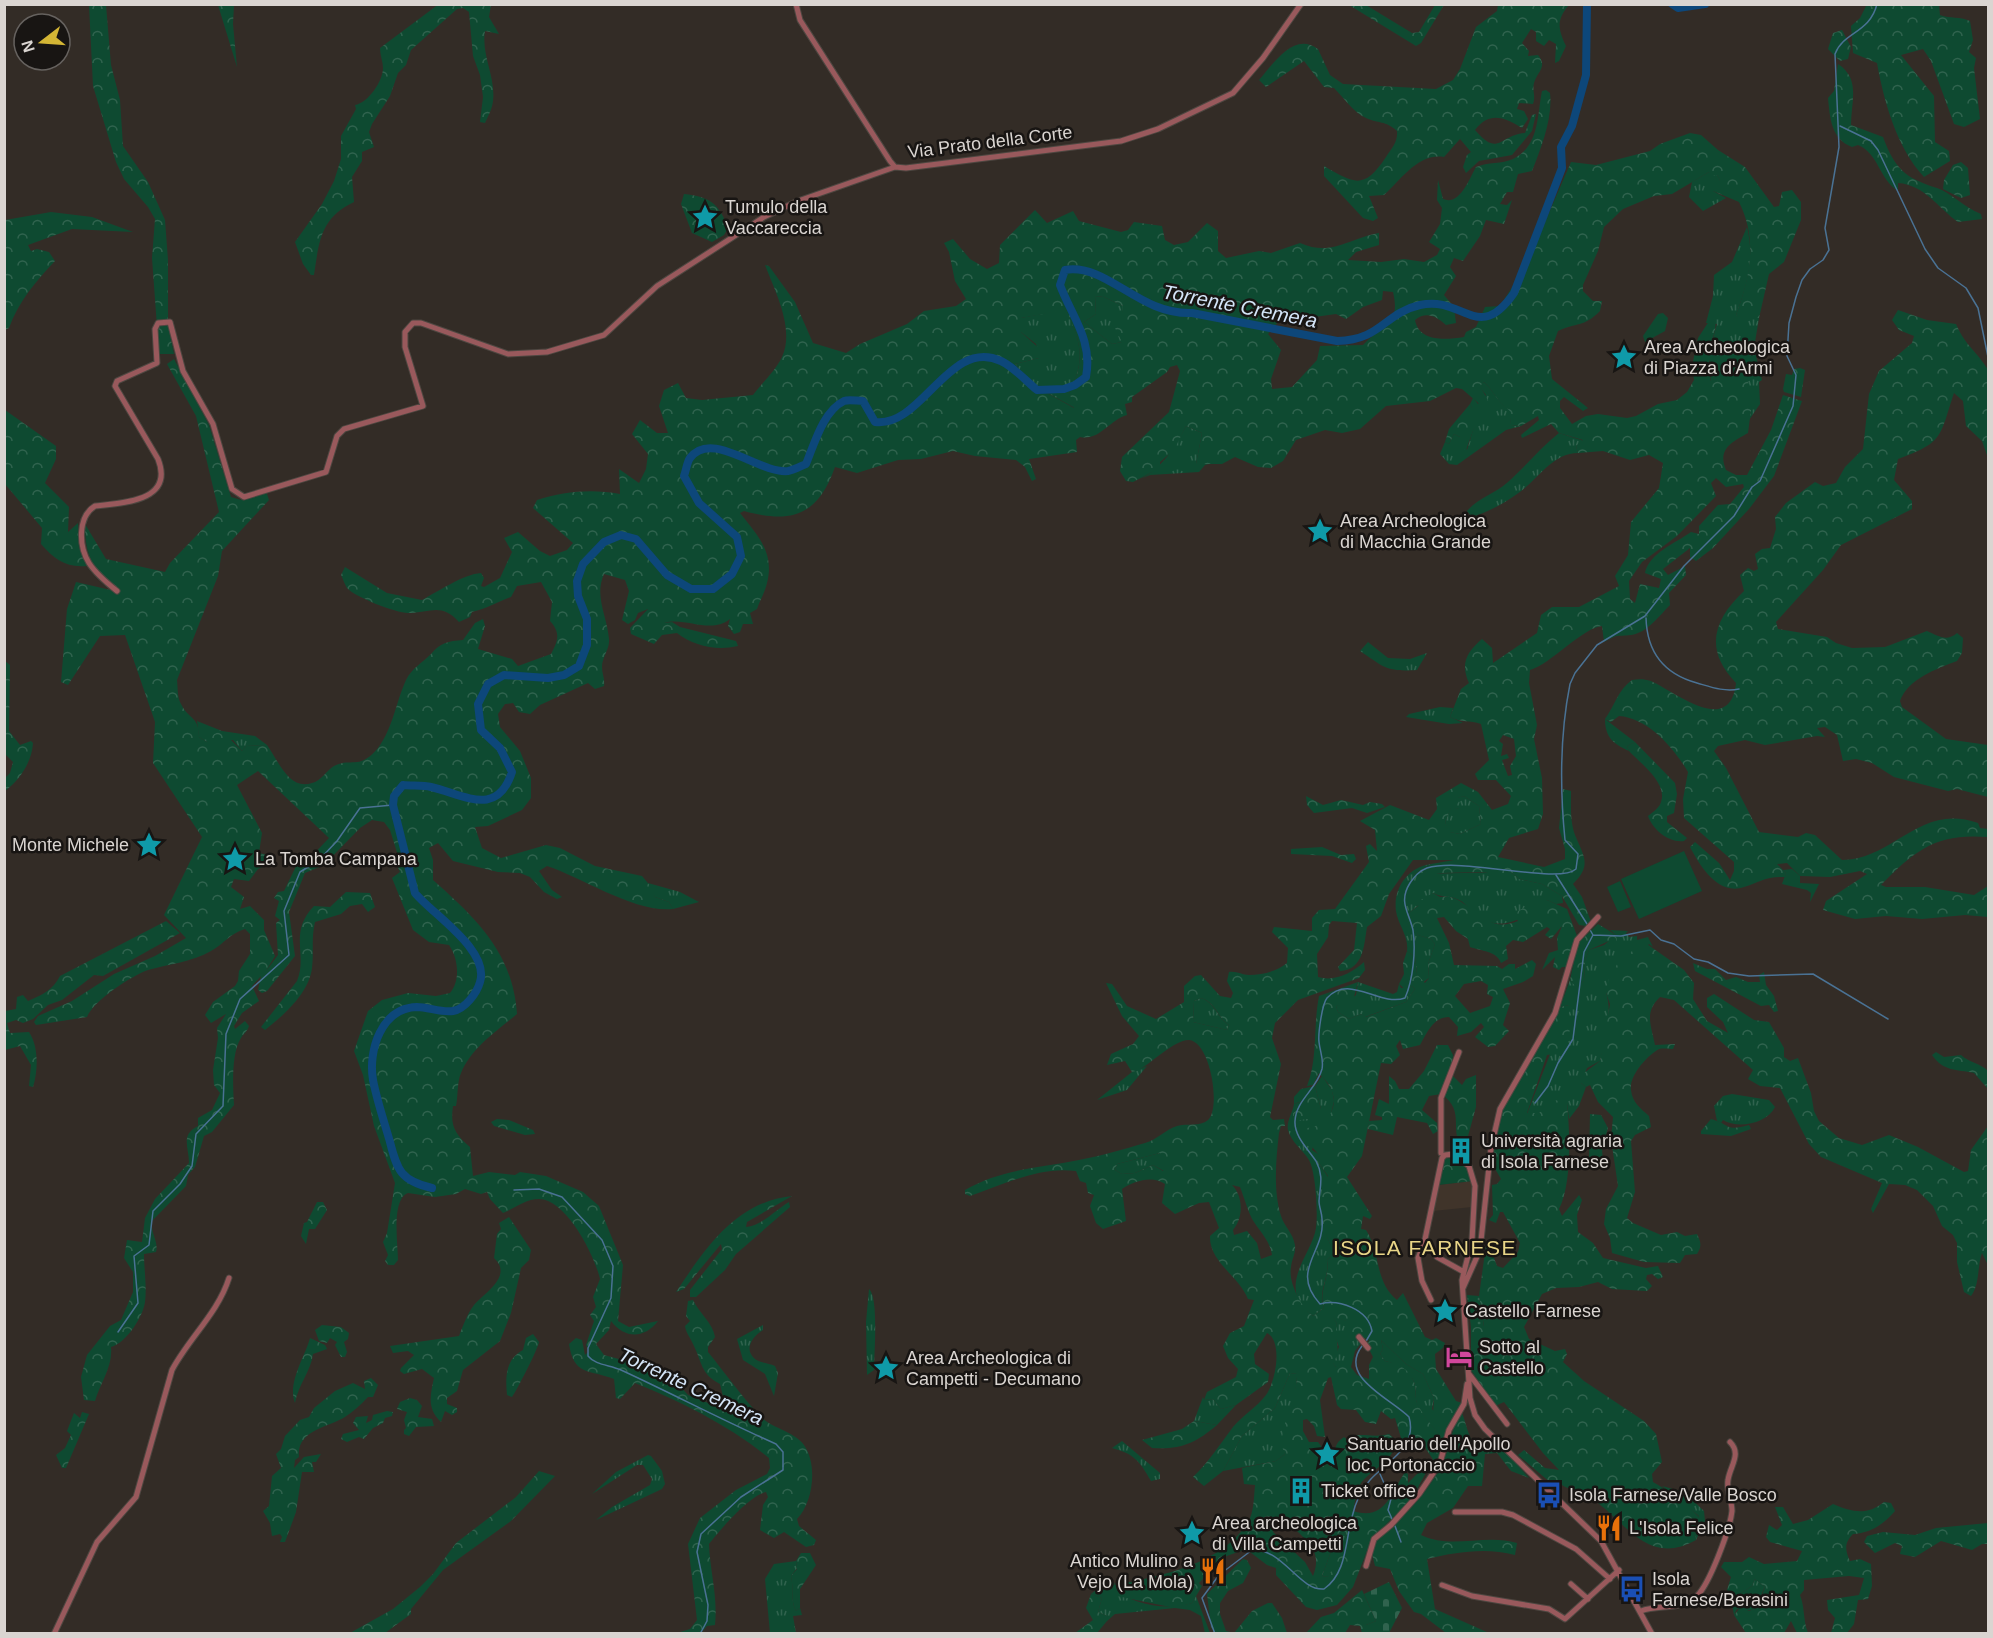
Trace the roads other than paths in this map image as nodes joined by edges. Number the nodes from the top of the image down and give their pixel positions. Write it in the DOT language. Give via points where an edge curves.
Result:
graph roads {
  1 [pos="796,4"];
  2 [pos="1301,4"];
  3 [pos="896,166"];
  4 [pos="117,591"];
  5 [pos="1598,917"];
  6 [pos="1459,1052"];
  7 [pos="1441,1153"];
  8 [pos="1437,1257"];
  9 [pos="1464,1272"];
  10 [pos="229,1278"];
  11 [pos="1463,1288"];
  12 [pos="1431,1300"];
  13 [pos="1361,1339"];
  14 [pos="1368,1347"];
  15 [pos="1469,1376"];
  16 [pos="1507,1424"];
  17 [pos="1730,1442"];
  18 [pos="1455,1512"];
  19 [pos="1366,1566"];
  20 [pos="1619,1570"];
  21 [pos="1610,1579"];
  22 [pos="1571,1584"];
  23 [pos="1442,1586"];
  24 [pos="1588,1599"];
  25 [pos="1641,1611"];
  26 [pos="1651,1631"];
  27 [pos="54,1634"];
  28 [pos="1644,1634"];
  1 -- 3 [label="street, Via Prato della Corte" via="800,20"];
  2 -- 3 [label="street, Via Prato della Corte" via="1233,93 1158,129 1120,141 910,168"];
  3 -- 4 [label="street" via="798,201 764,218 657,286 604,335 547,352 508,354 421,322 413,323 405,332 405,347 423,406 344,429 326,472 244,497 232,489 213,424 183,370 170,322 158,323 157,363 117,381 115,386 158,459 158,482 143,498 94,506 83,520 88,562"];
  5 -- 11 [label="street" via="1575,944 1555,1013 1507,1093 1499,1114 1491,1148 1480,1250"];
  6 -- 7 [label="street" via="1441,1098"];
  8 -- 9 [label="street"];
  9 -- 11 [label="street"];
  9 -- 12 [label="street" via="1472,1240 1475,1186 1469,1166 1453,1154 1445,1155 1418,1258"];
  10 -- 27 [label="street" via="218,1303 172,1370 136,1497 97,1542"];
  11 -- 15 [label="street"];
  13 -- 14 [label="street"];
  15 -- 16 [label="street"];
  15 -- 19 [label="street" via="1464,1404 1449,1430 1440,1463 1391,1526 1374,1539"];
  15 -- 20 [label="street" via="1472,1406 1480,1424 1595,1535"];
  17 -- 25 [label="street" via="1736,1455 1727,1483 1732,1511 1728,1535 1702,1590 1691,1600 1671,1608"];
  18 -- 21 [label="street" via="1513,1515 1576,1549"];
  20 -- 21 [label="street"];
  20 -- 25 [label="street"];
  21 -- 24 [label="street"];
  22 -- 24 [label="street"];
  23 -- 24 [label="street" via="1472,1596 1550,1609 1564,1619"];
  25 -- 26 [label="street"];
  26 -- 28 [label="street"];
}
